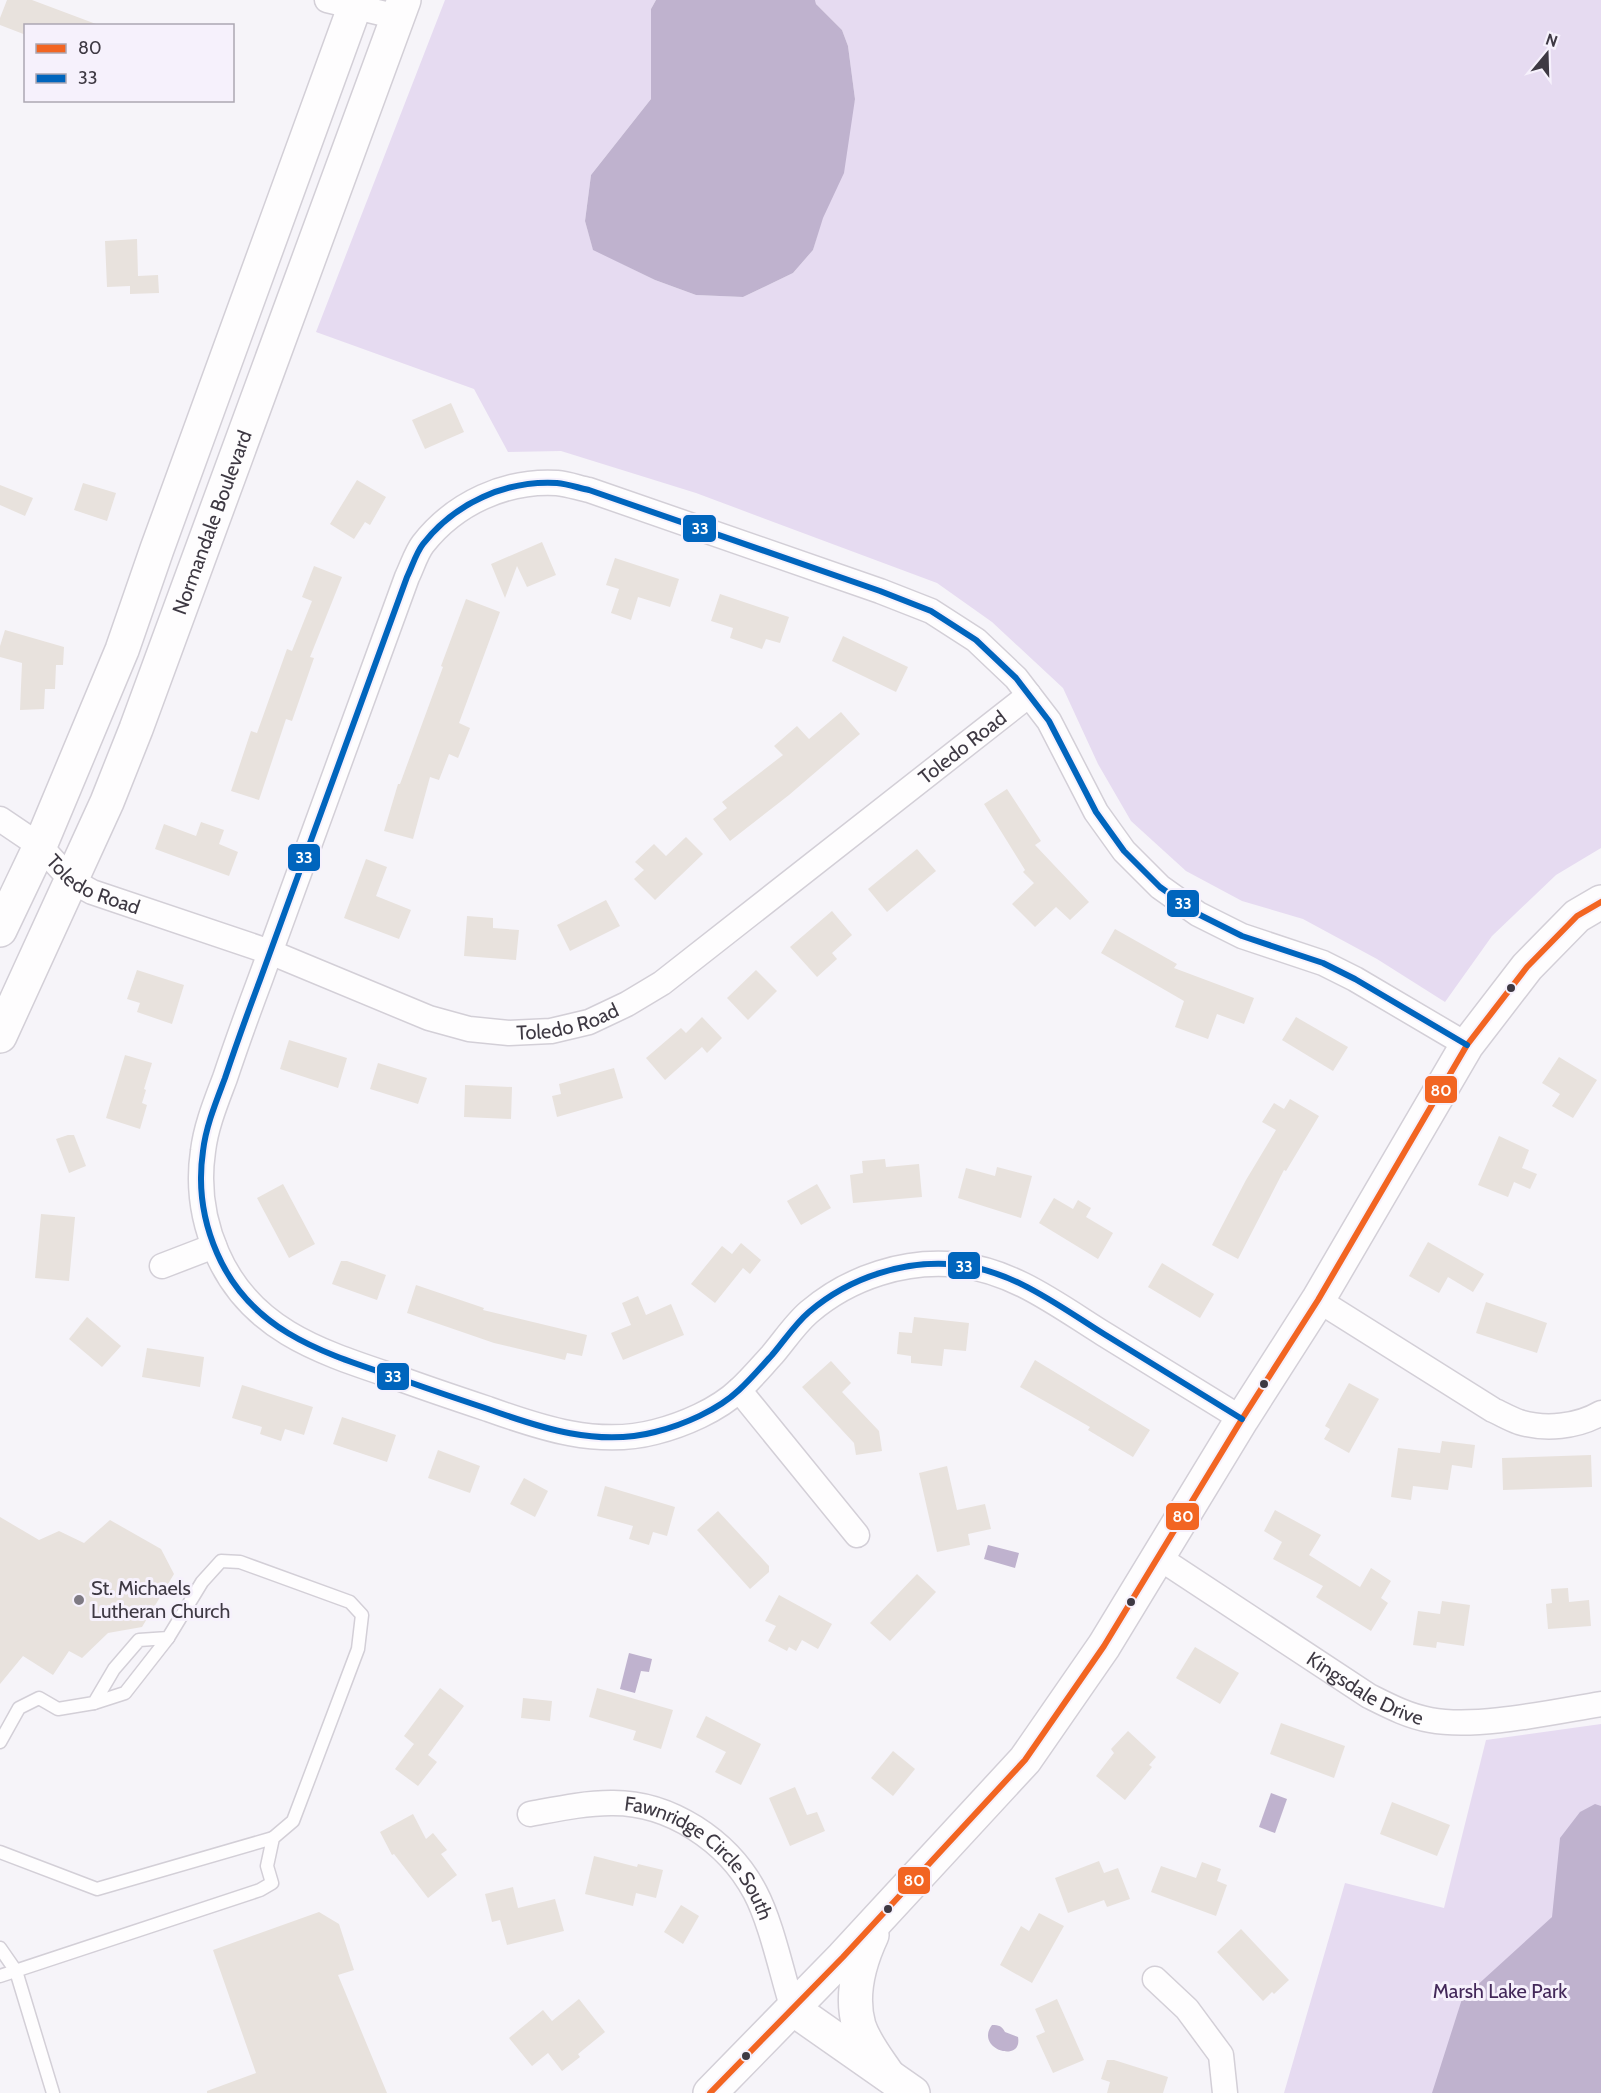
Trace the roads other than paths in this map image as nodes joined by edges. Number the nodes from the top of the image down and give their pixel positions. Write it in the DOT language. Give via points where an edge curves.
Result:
graph roads {
  1 [pos="346,2"];
  2 [pos="401,8"];
  3 [pos="1029,695"];
  4 [pos="0,819"];
  5 [pos="40,846"];
  6 [pos="72,881"];
  7 [pos="1601,902"];
  8 [pos="0,930"];
  9 [pos="270,952"];
  10 [pos="0,1036"];
  11 [pos="1467,1045"];
  12 [pos="214,1246"];
  13 [pos="162,1266"];
  14 [pos="1318,1300"];
  15 [pos="739,1390"];
  16 [pos="1601,1413"];
  17 [pos="1242,1419"];
  18 [pos="857,1535"];
  19 [pos="1158,1557"];
  20 [pos="168,1638"];
  21 [pos="94,1703"];
  22 [pos="1601,1704"];
  23 [pos="0,1742"];
  24 [pos="530,1814"];
  25 [pos="273,1838"];
  26 [pos="0,1852"];
  27 [pos="880,1917"];
  28 [pos="0,1948"];
  29 [pos="16,1971"];
  30 [pos="0,1976"];
  31 [pos="1155,1979"];
  32 [pos="793,2010"];
  33 [pos="900,2084"];
  34 [pos="53,2093"];
  35 [pos="710,2093"];
  36 [pos="1225,2093"];
  1 -- 2 [label="street"];
  1 -- 5 [label="main road" via="122,650"];
  2 -- 6 [label="main road, Normandale Boulevard" via="136,729"];
  3 -- 9 [label="street, Toledo Road" via="662,983 589,1022 551,1031 509,1033 469,1029 429,1018"];
  3 -- 9 [label="street" via="976,640 931,611 589,490 560,483 502,488 447,519 422,545"];
  3 -- 11 [label="street" via="1049,721 1096,812 1125,851 1160,887 1198,914 1242,936 1323,963 1355,979"];
  4 -- 5 [label="street, Toledo Road"];
  5 -- 6 [label="street, Toledo Road"];
  5 -- 8 [label="main road"];
  6 -- 9 [label="street, Toledo Road" via="92,892"];
  6 -- 10 [label="main road, Normandale Boulevard"];
  7 -- 11 [label="main road" via="1577,916 1527,967"];
  9 -- 12 [label="street" via="203,1146 200,1184"];
  11 -- 14 [label="main road"];
  12 -- 13 [label="street"];
  12 -- 15 [label="street" via="239,1289 263,1317 295,1339 329,1355 535,1426 604,1437 654,1433 726,1401"];
  14 -- 16 [label="street" via="1493,1410 1519,1422 1571,1424"];
  14 -- 17 [label="main road"];
  15 -- 17 [label="street" via="807,1314 841,1289 878,1273 919,1265 960,1265 999,1274 1036,1291"];
  15 -- 18 [label="street"];
  17 -- 19 [label="main road"];
  19 -- 22 [label="street, Kingsdale Drive" via="1369,1696 1398,1710 1430,1720 1462,1723"];
  19 -- 27 [label="main road" via="1104,1646 1025,1760"];
  20 -- 21 [label="lane" via="125,1694"];
  20 -- 21 [label="lane" via="139,1640 114,1669"];
  20 -- 25 [label="lane" via="202,1582 221,1561 240,1562 350,1602 362,1615 358,1649 293,1821"];
  21 -- 23 [label="lane" via="58,1709 39,1698 19,1708"];
  24 -- 32 [label="street, Fawnridge Circle South" via="613,1802 649,1808 682,1821 711,1839 736,1863 756,1893"];
  25 -- 26 [label="lane" via="97,1889"];
  25 -- 29 [label="lane" via="267,1866 272,1883 260,1890"];
  27 -- 32 [label="main road"];
  27 -- 33 [label="main road" via="856,1979 855,2003 862,2032"];
  28 -- 29 [label="lane"];
  29 -- 30 [label="lane"];
  29 -- 34 [label="lane"];
  31 -- 36 [label="street" via="1187,2009 1221,2055"];
  32 -- 33 [label="main road"];
  32 -- 35 [label="main road"];
}
